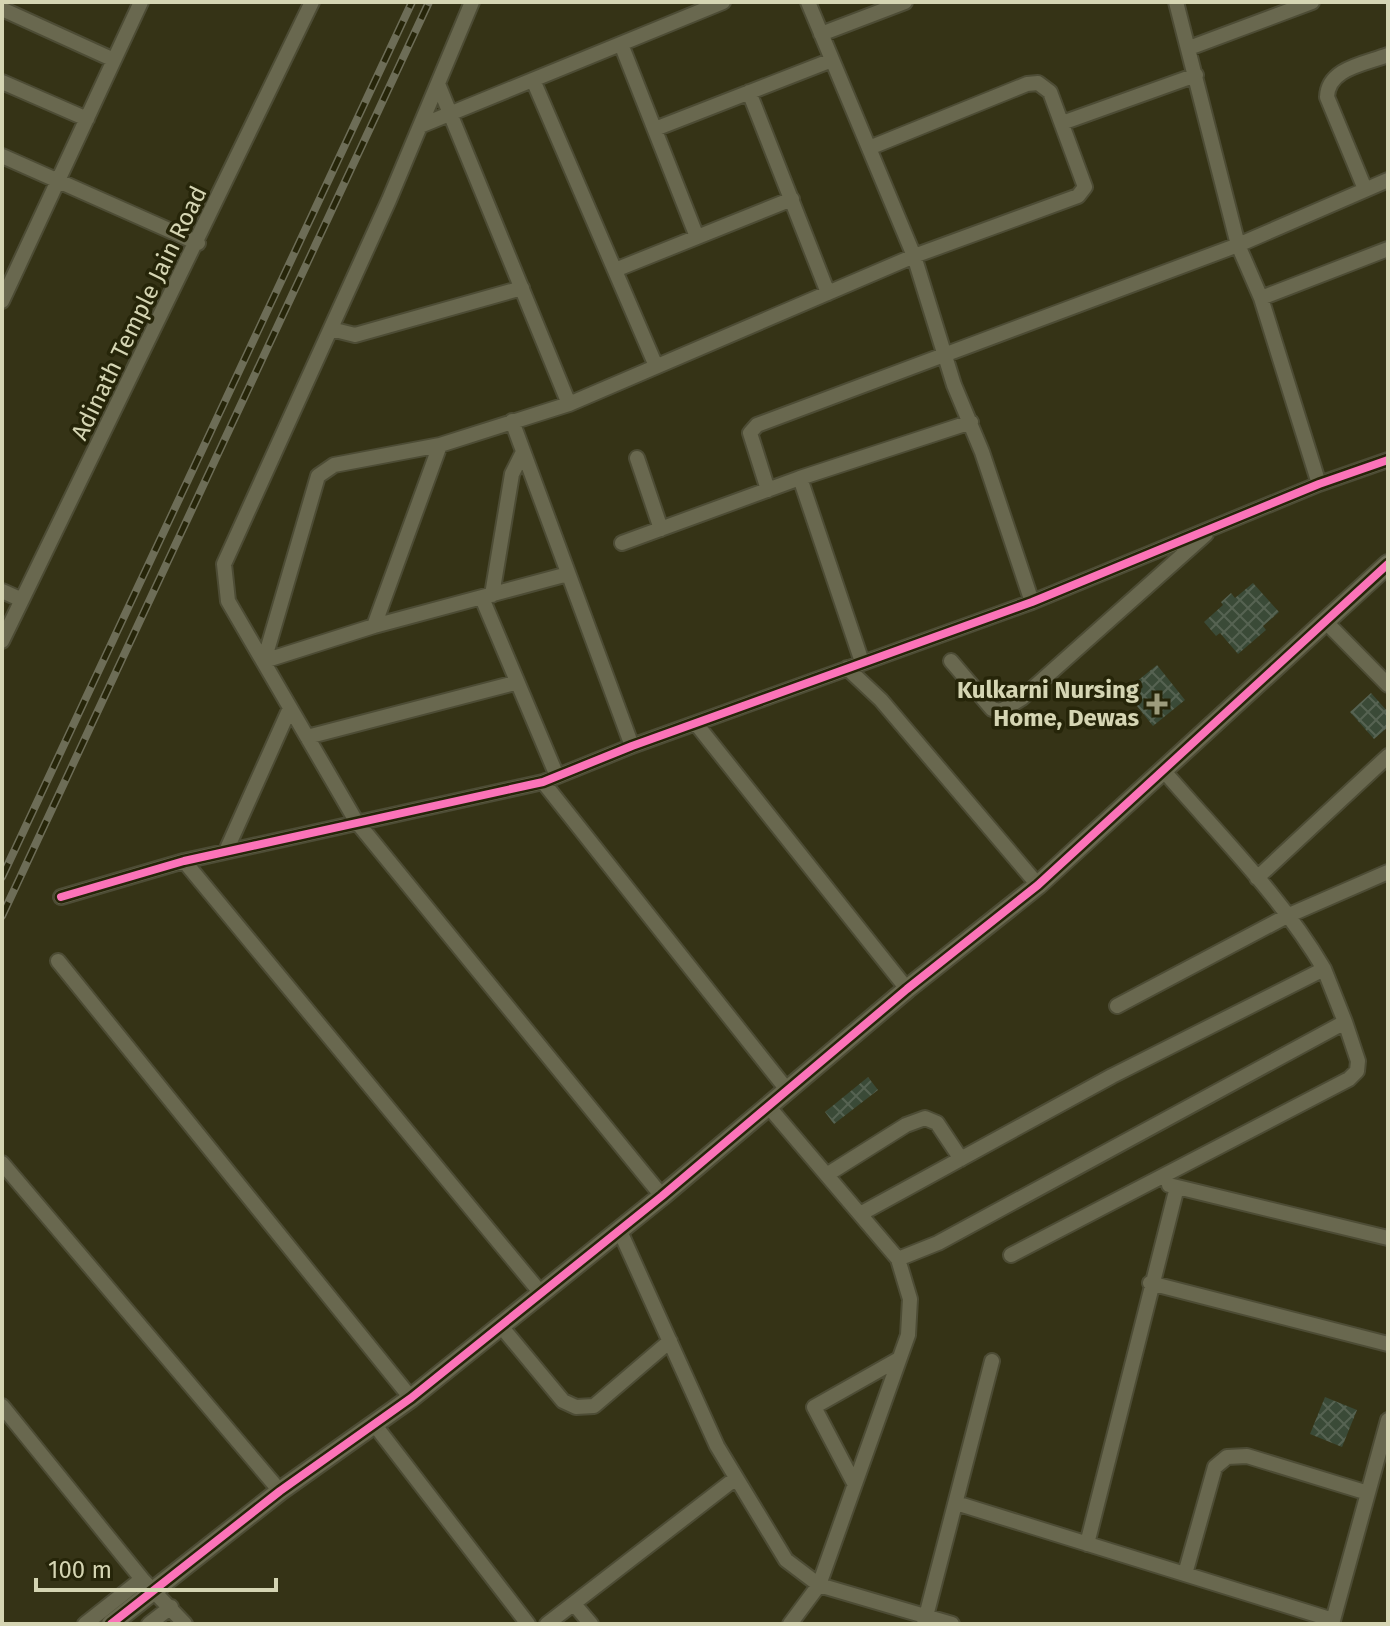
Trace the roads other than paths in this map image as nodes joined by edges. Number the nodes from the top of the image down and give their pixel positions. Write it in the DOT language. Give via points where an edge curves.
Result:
graph roads {
  1 [pos="141,2"];
  2 [pos="312,2"];
  3 [pos="472,2"];
  4 [pos="723,2"];
  5 [pos="808,2"];
  6 [pos="905,2"];
  7 [pos="1176,2"];
  8 [pos="1263,2"];
  9 [pos="1312,2"];
  10 [pos="2,9"];
  11 [pos="1268,19"];
  12 [pos="821,34"];
  13 [pos="621,44"];
  14 [pos="1189,48"];
  15 [pos="1388,55"];
  16 [pos="114,60"];
  17 [pos="832,60"];
  18 [pos="1196,75"];
  19 [pos="533,80"];
  20 [pos="2,82"];
  21 [pos="438,84"];
  22 [pos="749,92"];
  23 [pos="449,114"];
  24 [pos="87,119"];
  25 [pos="1062,123"];
  26 [pos="420,126"];
  27 [pos="655,129"];
  28 [pos="869,148"];
  29 [pos="2,156"];
  30 [pos="1388,180"];
  31 [pos="58,181"];
  32 [pos="1365,189"];
  33 [pos="792,199"];
  34 [pos="697,237"];
  35 [pos="198,243"];
  36 [pos="1238,245"];
  37 [pos="1388,249"];
  38 [pos="914,256"];
  39 [pos="615,270"];
  40 [pos="522,288"];
  41 [pos="828,293"];
  42 [pos="1261,298"];
  43 [pos="2,301"];
  44 [pos="331,329"];
  45 [pos="945,356"];
  46 [pos="656,366"];
  47 [pos="569,404"];
  48 [pos="512,421"];
  49 [pos="971,422"];
  50 [pos="440,445"];
  51 [pos="523,452"];
  52 [pos="637,458"];
  53 [pos="1388,460"];
  54 [pos="800,478"];
  55 [pos="1319,484"];
  56 [pos="768,490"];
  57 [pos="1213,528"];
  58 [pos="661,529"];
  59 [pos="622,543"];
  60 [pos="1388,564"];
  61 [pos="568,574"];
  62 [pos="2,591"];
  63 [pos="487,596"];
  64 [pos="22,600"];
  65 [pos="1032,602"];
  66 [pos="1325,621"];
  67 [pos="374,626"];
  68 [pos="2,641"];
  69 [pos="264,661"];
  70 [pos="951,661"];
  71 [pos="862,662"];
  72 [pos="847,668"];
  73 [pos="515,683"];
  74 [pos="1388,685"];
  75 [pos="290,708"];
  76 [pos="697,725"];
  77 [pos="307,737"];
  78 [pos="632,746"];
  79 [pos="1388,756"];
  80 [pos="1163,770"];
  81 [pos="550,779"];
  82 [pos="356,821"];
  83 [pos="226,851"];
  84 [pos="184,861"];
  85 [pos="1388,872"];
  86 [pos="1257,878"];
  87 [pos="1038,885"];
  88 [pos="61,897"];
  89 [pos="1287,916"];
  90 [pos="58,961"];
  91 [pos="1324,969"];
  92 [pos="907,989"];
  93 [pos="1117,1006"];
  94 [pos="1345,1022"];
  95 [pos="788,1091"];
  96 [pos="768,1106"];
  97 [pos="961,1159"];
  98 [pos="2,1163"];
  99 [pos="828,1174"];
  100 [pos="1153,1181"];
  101 [pos="1177,1187"];
  102 [pos="662,1196"];
  103 [pos="862,1213"];
  104 [pos="619,1229"];
  105 [pos="1388,1238"];
  106 [pos="1011,1255"];
  107 [pos="898,1259"];
  108 [pos="1150,1283"];
  109 [pos="540,1292"];
  110 [pos="500,1325"];
  111 [pos="670,1341"];
  112 [pos="1388,1344"];
  113 [pos="897,1360"];
  114 [pos="992,1361"];
  115 [pos="411,1398"];
  116 [pos="2,1406"];
  117 [pos="1388,1420"];
  118 [pos="374,1424"];
  119 [pos="736,1478"];
  120 [pos="854,1483"];
  121 [pos="280,1491"];
  122 [pos="1368,1493"];
  123 [pos="956,1503"];
  124 [pos="1087,1544"];
  125 [pos="1185,1574"];
  126 [pos="148,1583"];
  127 [pos="819,1585"];
  128 [pos="574,1604"];
  129 [pos="171,1607"];
  130 [pos="925,1620"];
  131 [pos="1333,1622"];
  132 [pos="85,1624"];
  133 [pos="111,1624"];
  134 [pos="149,1624"];
  135 [pos="185,1624"];
  136 [pos="528,1624"];
  137 [pos="547,1624"];
  138 [pos="591,1624"];
  139 [pos="790,1624"];
  140 [pos="952,1624"];
  1 -- 16 [label="street"];
  2 -- 35 [label="street, Adinath Temple Jain Road"];
  3 -- 21 [label="street"];
  4 -- 13 [label="street"];
  5 -- 12 [label="street"];
  6 -- 12 [label="street"];
  7 -- 14 [label="street"];
  8 -- 11 [label="street"];
  9 -- 11 [label="street"];
  10 -- 16 [label="street"];
  11 -- 14 [label="street"];
  12 -- 17 [label="street"];
  13 -- 19 [label="street"];
  13 -- 27 [label="street"];
  14 -- 18 [label="street"];
  15 -- 32 [label="street" via="1335,74 1327,84 1327,97"];
  16 -- 24 [label="street"];
  17 -- 22 [label="street"];
  17 -- 28 [label="street"];
  18 -- 25 [label="street"];
  18 -- 36 [label="street"];
  19 -- 23 [label="street"];
  19 -- 39 [label="street"];
  20 -- 24 [label="street"];
  21 -- 23 [label="street"];
  21 -- 26 [label="street"];
  22 -- 27 [label="street"];
  22 -- 33 [label="street"];
  23 -- 26 [label="street"];
  23 -- 40 [label="street"];
  24 -- 31 [label="street"];
  25 -- 28 [label="street" via="1050,92 1038,83 1027,84"];
  25 -- 38 [label="street" via="1083,177 1085,187 1078,196"];
  26 -- 44 [label="street"];
  27 -- 34 [label="street"];
  28 -- 38 [label="street"];
  29 -- 31 [label="street"];
  30 -- 32 [label="street"];
  31 -- 35 [label="street"];
  31 -- 43 [label="street"];
  32 -- 36 [label="street"];
  33 -- 34 [label="street"];
  33 -- 41 [label="street"];
  34 -- 39 [label="street"];
  35 -- 64 [label="street, Adinath Temple Jain Road"];
  36 -- 42 [label="street"];
  36 -- 45 [label="street"];
  37 -- 42 [label="street"];
  38 -- 41 [label="street"];
  38 -- 45 [label="street"];
  39 -- 46 [label="street"];
  40 -- 44 [label="street" via="355,335"];
  40 -- 47 [label="street"];
  41 -- 46 [label="street"];
  42 -- 55 [label="street"];
  44 -- 69 [label="street" via="224,564 228,601"];
  45 -- 49 [label="street"];
  45 -- 56 [label="street" via="757,425 750,433 752,448"];
  46 -- 47 [label="street"];
  47 -- 48 [label="street"];
  48 -- 50 [label="street"];
  48 -- 51 [label="street"];
  49 -- 54 [label="street"];
  49 -- 65 [label="street"];
  50 -- 67 [label="street"];
  50 -- 69 [label="street" via="334,465 318,476"];
  51 -- 61 [label="street"];
  51 -- 63 [label="street" via="512,474"];
  52 -- 58 [label="street"];
  53 -- 55 [label="street"];
  54 -- 56 [label="street"];
  54 -- 71 [label="street"];
  55 -- 57 [label="street"];
  56 -- 58 [label="street"];
  57 -- 65 [label="street"];
  57 -- 70 [label="street" via="1001,711 992,709"];
  58 -- 59 [label="street"];
  60 -- 66 [label="street"];
  61 -- 63 [label="street"];
  61 -- 78 [label="street"];
  62 -- 64 [label="street"];
  63 -- 67 [label="street"];
  63 -- 73 [label="street"];
  64 -- 68 [label="street, Adinath Temple Jain Road"];
  65 -- 71 [label="street"];
  66 -- 74 [label="street"];
  66 -- 80 [label="street"];
  67 -- 69 [label="street"];
  69 -- 75 [label="street"];
  71 -- 72 [label="street"];
  72 -- 76 [label="street"];
  72 -- 87 [label="street" via="881,700"];
  73 -- 77 [label="street"];
  73 -- 81 [label="street"];
  75 -- 77 [label="street"];
  75 -- 83 [label="street"];
  76 -- 78 [label="street"];
  76 -- 92 [label="street"];
  77 -- 82 [label="street"];
  78 -- 81 [label="street"];
  79 -- 86 [label="street"];
  80 -- 86 [label="street"];
  80 -- 87 [label="street"];
  81 -- 82 [label="street"];
  81 -- 95 [label="street"];
  82 -- 83 [label="street"];
  82 -- 102 [label="street"];
  83 -- 84 [label="street"];
  84 -- 88 [label="street"];
  84 -- 109 [label="street"];
  85 -- 89 [label="street"];
  86 -- 89 [label="street"];
  87 -- 92 [label="street"];
  89 -- 91 [label="street"];
  89 -- 93 [label="street"];
  90 -- 115 [label="street"];
  91 -- 94 [label="street"];
  91 -- 97 [label="street"];
  92 -- 95 [label="street"];
  94 -- 100 [label="street" via="1358,1061 1349,1079"];
  94 -- 107 [label="street" via="938,1243"];
  95 -- 96 [label="street"];
  96 -- 99 [label="street"];
  96 -- 102 [label="street"];
  97 -- 99 [label="street" via="937,1123 925,1118"];
  97 -- 103 [label="street"];
  98 -- 121 [label="street"];
  99 -- 103 [label="street"];
  100 -- 101 [label="street"];
  100 -- 106 [label="street"];
  101 -- 105 [label="street"];
  101 -- 108 [label="street"];
  102 -- 104 [label="street"];
  103 -- 107 [label="street"];
  104 -- 109 [label="street"];
  104 -- 111 [label="street"];
  107 -- 113 [label="street" via="910,1299 908,1335"];
  108 -- 112 [label="street"];
  108 -- 124 [label="street"];
  109 -- 110 [label="street"];
  110 -- 111 [label="street" via="563,1401 576,1407 594,1406"];
  110 -- 115 [label="street"];
  111 -- 119 [label="street"];
  113 -- 120 [label="street"];
  113 -- 120 [label="street" via="814,1407"];
  114 -- 123 [label="street"];
  115 -- 118 [label="street"];
  116 -- 126 [label="street"];
  117 -- 122 [label="street"];
  118 -- 121 [label="street"];
  118 -- 136 [label="street"];
  119 -- 127 [label="street" via="786,1560"];
  119 -- 128 [label="street"];
  120 -- 127 [label="street"];
  121 -- 126 [label="street"];
  122 -- 125 [label="street" via="1247,1456 1227,1457 1215,1467"];
  122 -- 131 [label="street"];
  123 -- 124 [label="street"];
  123 -- 130 [label="street"];
  124 -- 125 [label="street"];
  125 -- 131 [label="street"];
  126 -- 129 [label="street"];
  126 -- 132 [label="street"];
  126 -- 133 [label="street" via="133,1607"];
  127 -- 130 [label="street"];
  127 -- 139 [label="street"];
  128 -- 137 [label="street"];
  128 -- 138 [label="street"];
  129 -- 134 [label="street"];
  129 -- 135 [label="street"];
  130 -- 140 [label="street"];
}
